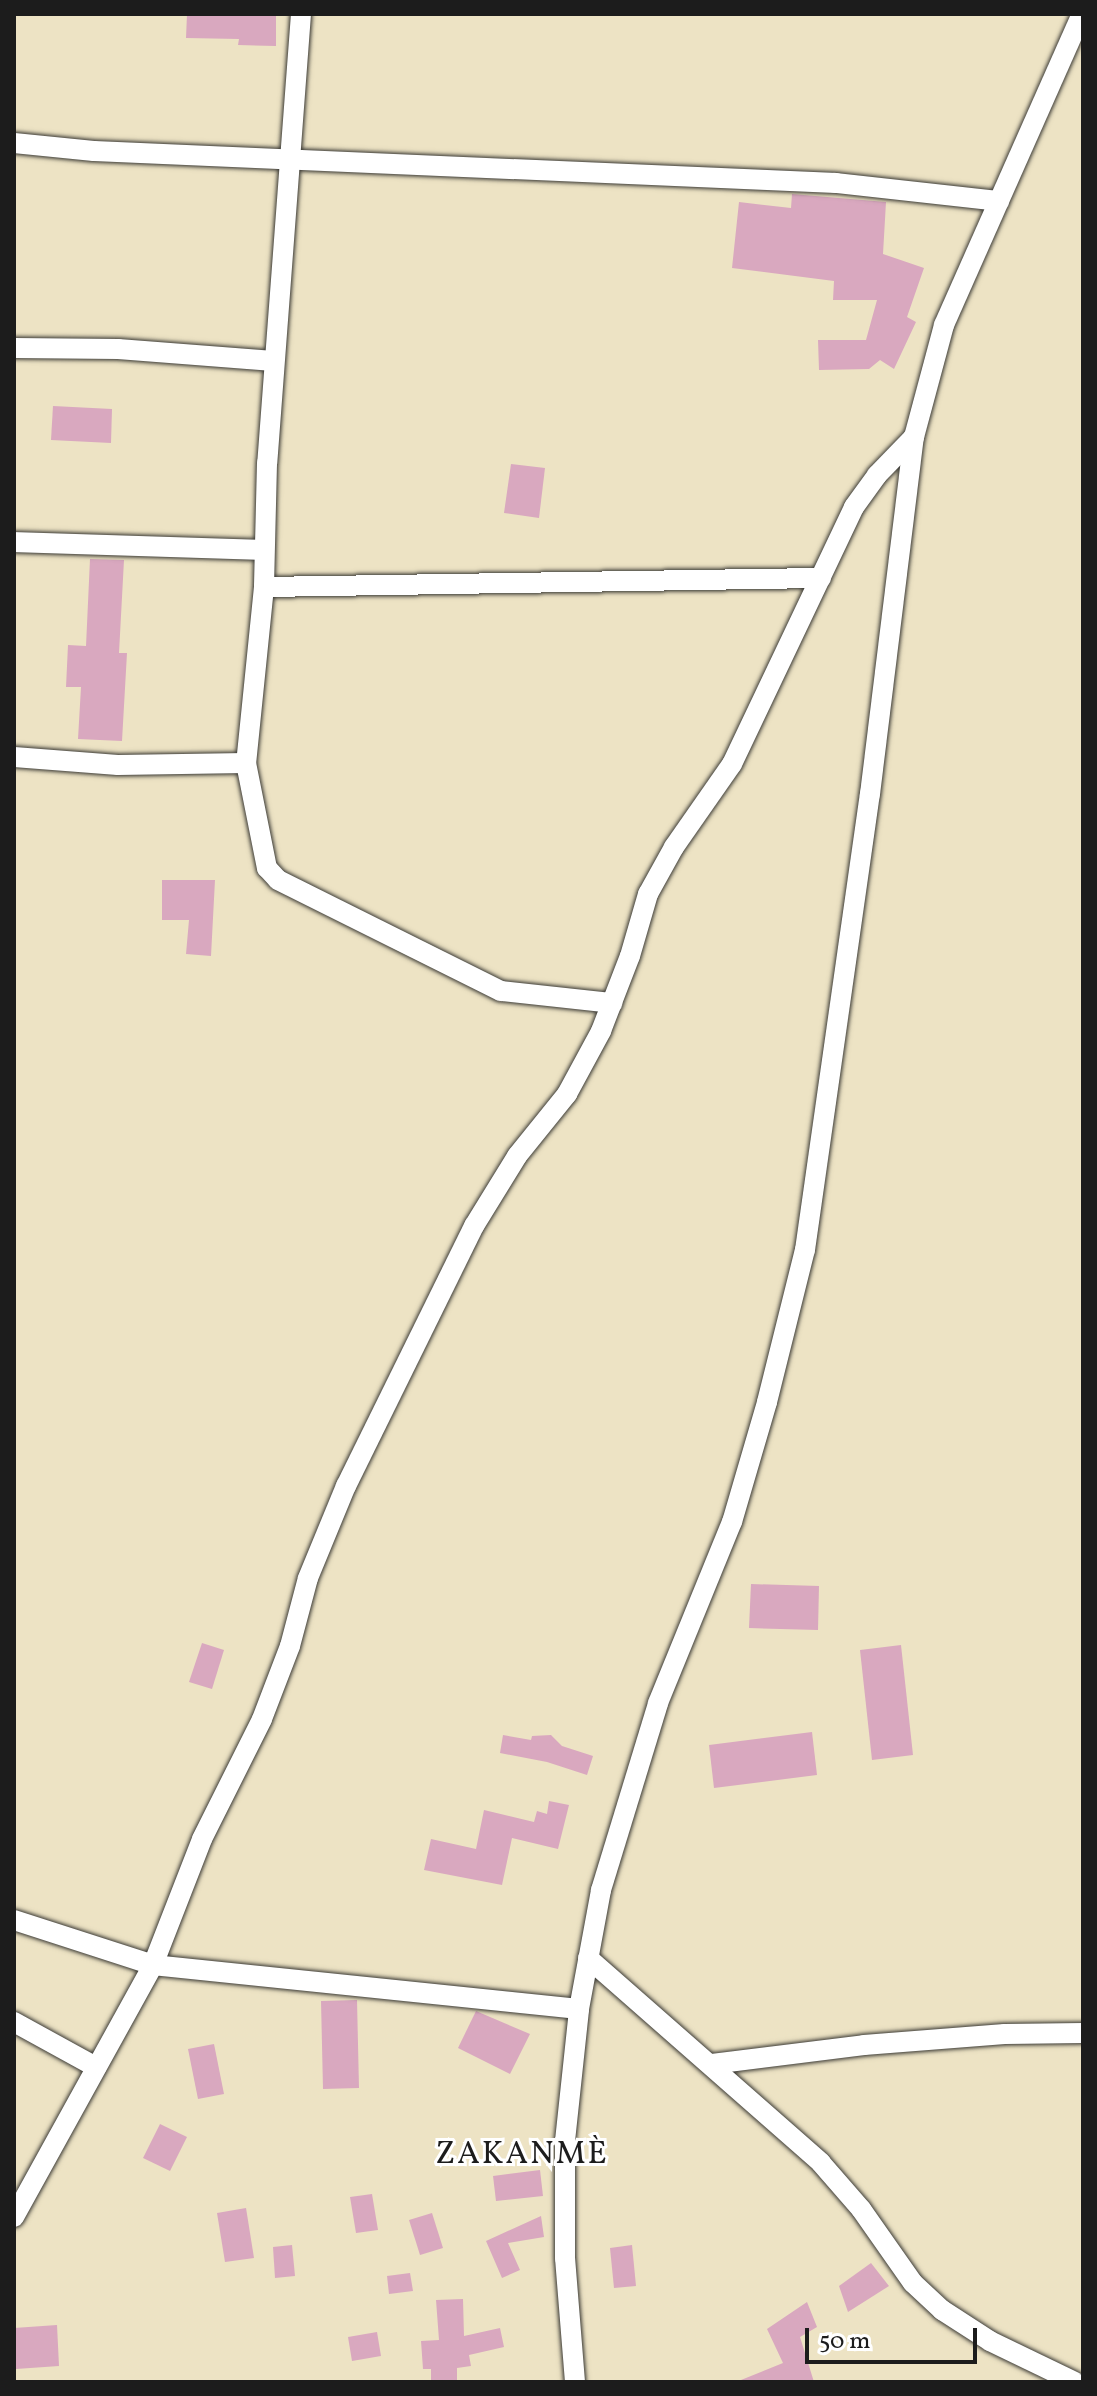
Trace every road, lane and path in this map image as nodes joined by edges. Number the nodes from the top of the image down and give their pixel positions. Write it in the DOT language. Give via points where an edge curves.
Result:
graph roads {
  1 [pos="301,14"];
  2 [pos="1082,14"];
  3 [pos="14,143"];
  4 [pos="291,157"];
  5 [pos="999,201"];
  6 [pos="14,348"];
  7 [pos="274,361"];
  8 [pos="914,437"];
  9 [pos="14,542"];
  10 [pos="263,550"];
  11 [pos="821,578"];
  12 [pos="264,587"];
  13 [pos="14,757"];
  14 [pos="246,763"];
  15 [pos="612,1003"];
  16 [pos="14,1920"];
  17 [pos="588,1958"];
  18 [pos="153,1965"];
  19 [pos="579,2009"];
  20 [pos="14,2022"];
  21 [pos="1083,2033"];
  22 [pos="712,2064"];
  23 [pos="96,2067"];
  24 [pos="14,2217"];
  25 [pos="575,2382"];
  26 [pos="1075,2382"];
  1 -- 4 [label="street"];
  2 -- 5 [label="street"];
  3 -- 4 [label="street"];
  4 -- 5 [label="street" via="836,183"];
  4 -- 7 [label="street"];
  5 -- 8 [label="street" via="944,325"];
  6 -- 7 [label="street" via="118,349"];
  7 -- 10 [label="street"];
  8 -- 11 [label="street" via="854,507"];
  8 -- 17 [label="street" via="805,1250 732,1522 658,1703 601,1890"];
  9 -- 10 [label="street"];
  10 -- 12 [label="street"];
  11 -- 12 [label="street"];
  11 -- 15 [label="street" via="732,764 648,894"];
  12 -- 14 [label="street"];
  13 -- 14 [label="street" via="118,765"];
  14 -- 15 [label="street" via="267,868 278,880 501,991"];
  15 -- 18 [label="street" via="567,1094 517,1156 474,1226 346,1486 308,1578 262,1719 202,1839"];
  16 -- 18 [label="street"];
  17 -- 19 [label="street"];
  17 -- 22 [label="street"];
  18 -- 19 [label="street"];
  18 -- 23 [label="street"];
  19 -- 25 [label="street" via="565,2141 565,2258"];
  20 -- 23 [label="street"];
  21 -- 22 [label="street" via="864,2045"];
  22 -- 26 [label="street" via="821,2163 913,2283 942,2310 990,2341"];
  23 -- 24 [label="street"];
}
